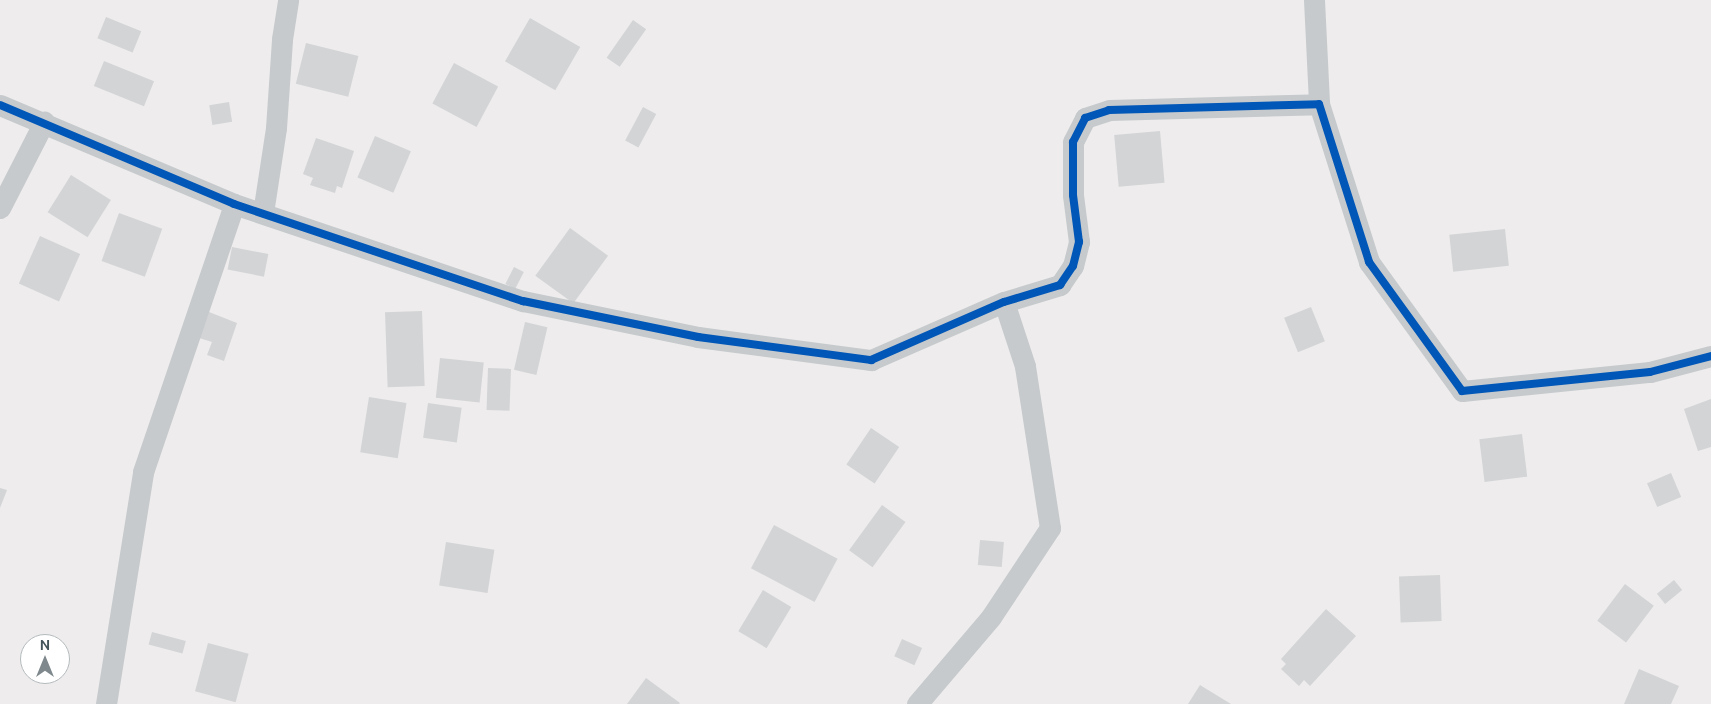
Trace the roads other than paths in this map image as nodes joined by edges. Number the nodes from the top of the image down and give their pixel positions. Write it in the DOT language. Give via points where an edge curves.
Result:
graph roads {
  1 [pos="288,0"];
  2 [pos="1314,0"];
  3 [pos="1318,104"];
  4 [pos="0,105"];
  5 [pos="44,122"];
  6 [pos="234,204"];
  7 [pos="0,208"];
  8 [pos="263,213"];
  9 [pos="1004,302"];
  10 [pos="1711,356"];
  11 [pos="106,704"];
  12 [pos="917,704"];
  1 -- 8 [label="street" via="276,128"];
  2 -- 3 [label="street"];
  3 -- 9 [label="street" via="1109,110 1085,118 1072,142 1073,196 1079,242 1073,266 1060,285"];
  3 -- 10 [label="street" via="1369,262 1462,391 1650,372"];
  4 -- 5 [label="street"];
  5 -- 6 [label="street"];
  5 -- 7 [label="street"];
  6 -- 8 [label="street"];
  6 -- 11 [label="street" via="143,472"];
  8 -- 9 [label="street" via="523,301 698,337 871,360"];
  9 -- 12 [label="street" via="1025,366 1050,528 991,617"];
}
